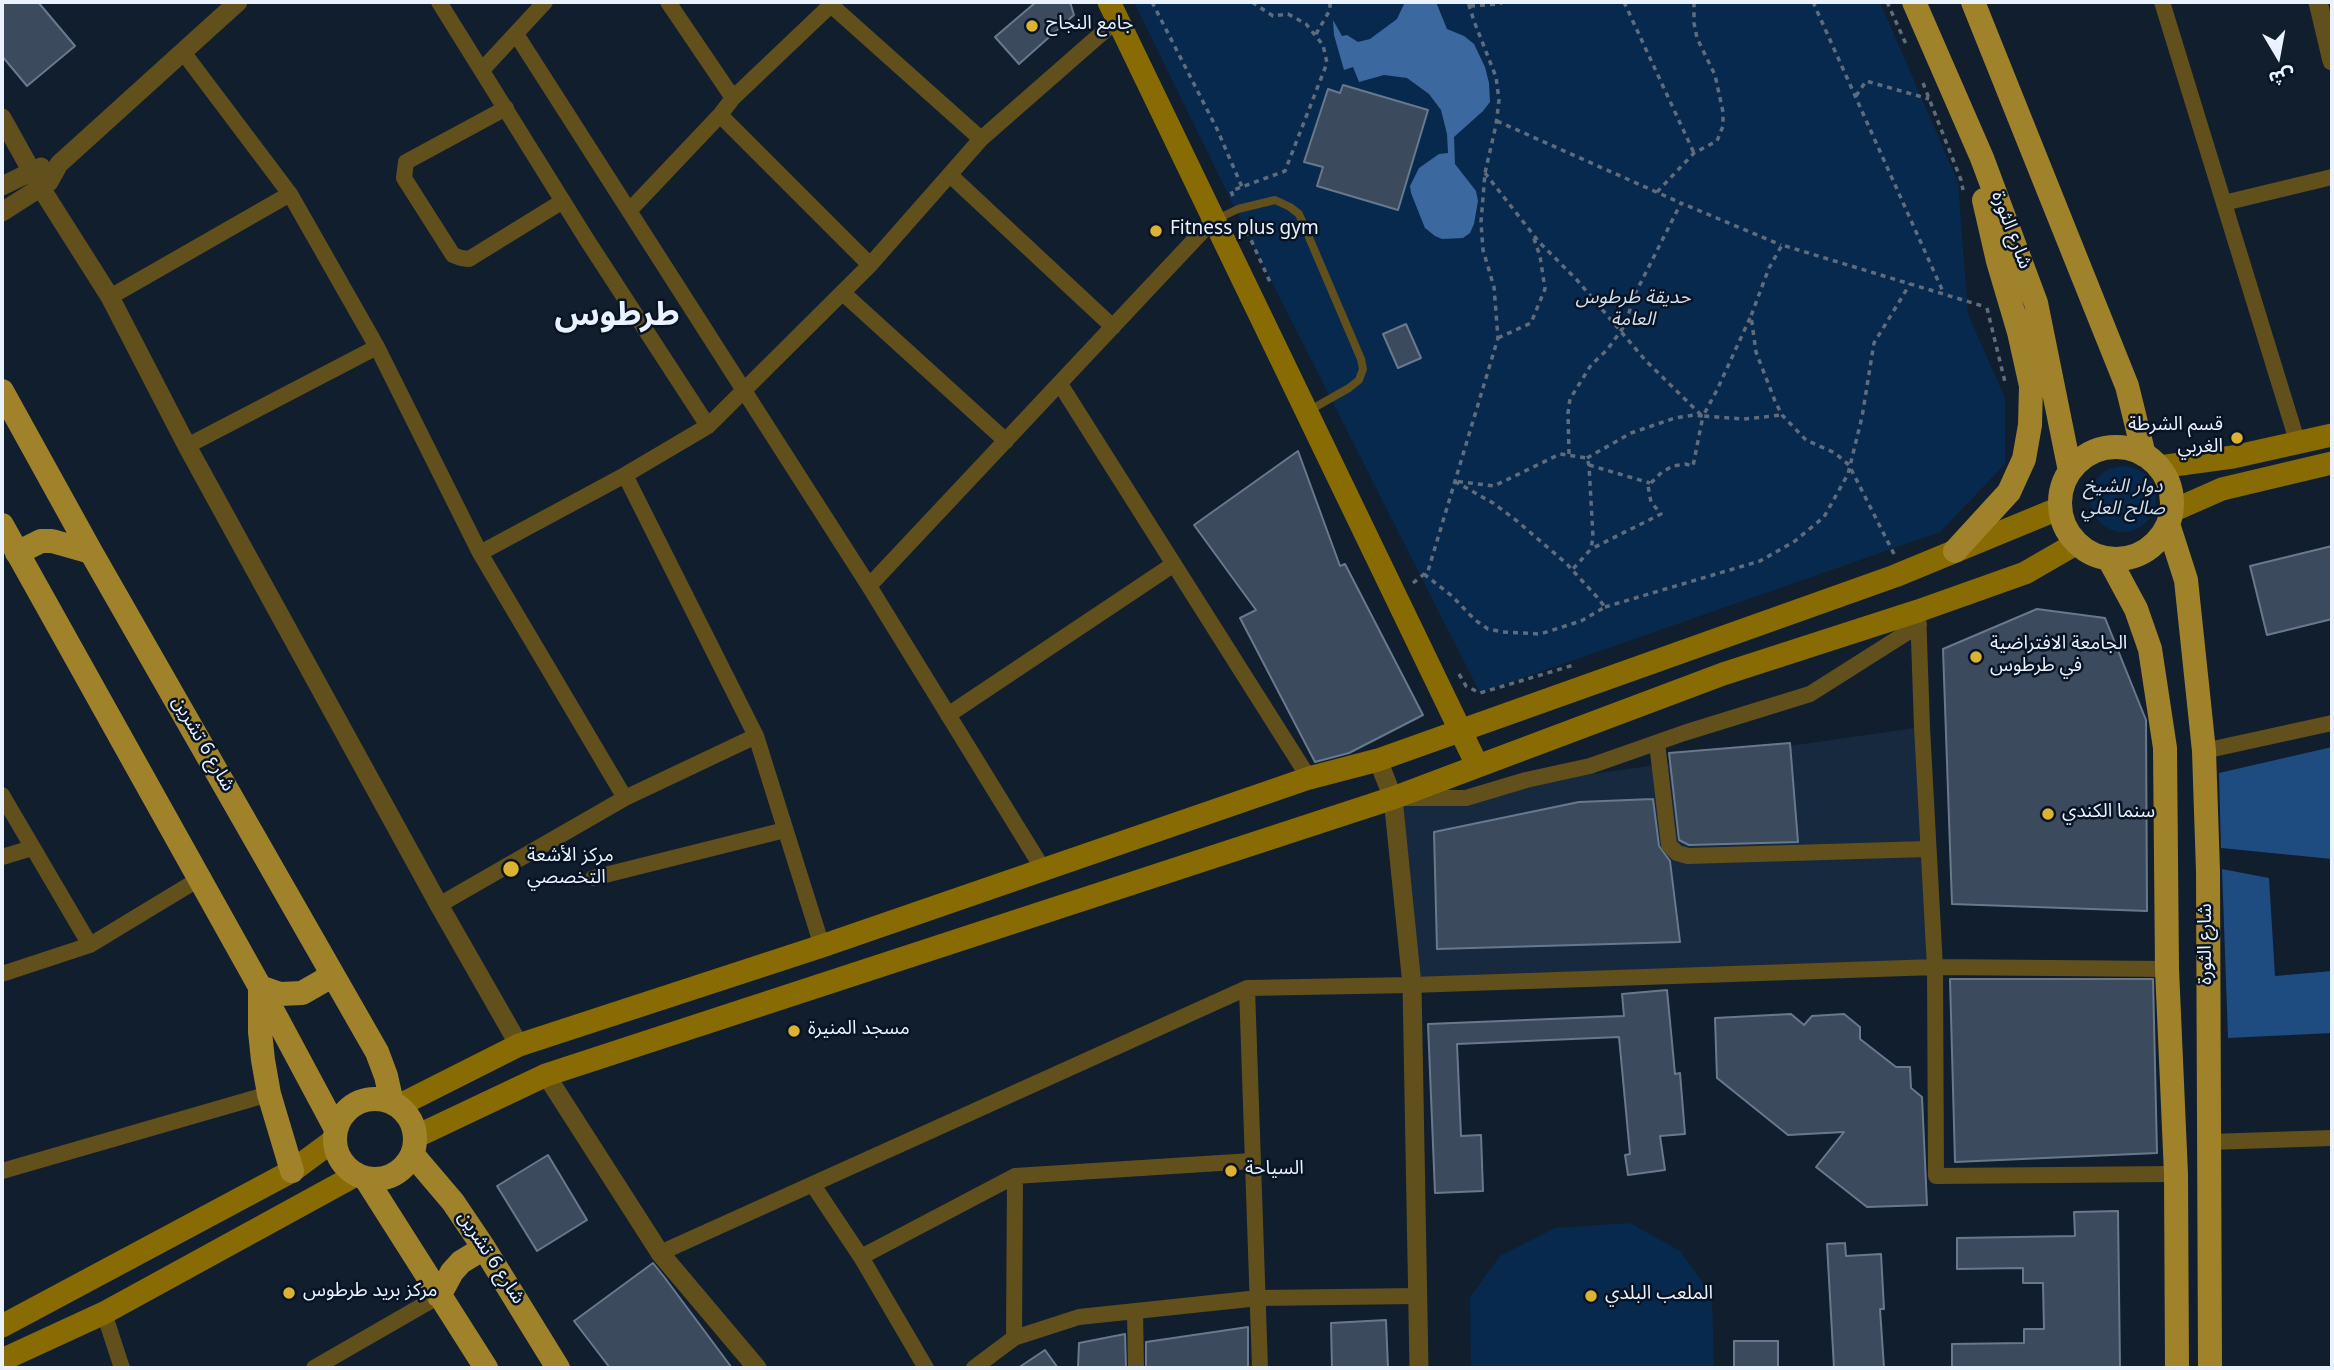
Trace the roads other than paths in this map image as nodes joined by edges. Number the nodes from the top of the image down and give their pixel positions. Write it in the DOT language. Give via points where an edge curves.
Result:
graph roads {
  1 [pos="238,2"];
  2 [pos="439,2"];
  3 [pos="545,2"];
  4 [pos="668,2"];
  5 [pos="1914,2"];
  6 [pos="1973,2"];
  7 [pos="2162,2"];
  8 [pos="2318,2"];
  9 [pos="833,3"];
  10 [pos="1113,10"];
  11 [pos="516,34"];
  12 [pos="183,52"];
  13 [pos="2332,61"];
  14 [pos="482,69"];
  15 [pos="733,98"];
  16 [pos="506,108"];
  17 [pos="720,115"];
  18 [pos="2,118"];
  19 [pos="981,139"];
  20 [pos="1982,158"];
  21 [pos="60,164"];
  22 [pos="31,170"];
  23 [pos="950,175"];
  24 [pos="2332,177"];
  25 [pos="2,186"];
  26 [pos="41,188"];
  27 [pos="290,194"];
  28 [pos="563,201"];
  29 [pos="2224,203"];
  30 [pos="629,211"];
  31 [pos="2,212"];
  32 [pos="1213,220"];
  33 [pos="870,265"];
  34 [pos="843,293"];
  35 [pos="110,297"];
  36 [pos="1113,327"];
  37 [pos="377,347"];
  38 [pos="1060,384"];
  39 [pos="743,390"];
  40 [pos="2,391"];
  41 [pos="1307,411"];
  42 [pos="708,426"];
  43 [pos="2332,435"];
  44 [pos="1006,441"];
  45 [pos="2298,444"];
  46 [pos="187,446"];
  47 [pos="2151,461"];
  48 [pos="2332,463"];
  49 [pos="2070,471"];
  50 [pos="625,475"];
  51 [pos="2060,508"];
  52 [pos="2170,517"];
  53 [pos="2,526"];
  54 [pos="2077,543"];
  55 [pos="1955,551"];
  56 [pos="91,552"];
  57 [pos="480,554"];
  58 [pos="9,558"];
  59 [pos="2109,559"];
  60 [pos="1174,564"];
  61 [pos="869,586"];
  62 [pos="1918,618"];
  63 [pos="948,715"];
  64 [pos="2332,723"];
  65 [pos="1461,730"];
  66 [pos="756,736"];
  67 [pos="1657,743"];
  68 [pos="2204,751"];
  69 [pos="1378,760"];
  70 [pos="1477,765"];
  71 [pos="1309,778"];
  72 [pos="2,795"];
  73 [pos="1393,798"];
  74 [pos="625,799"];
  75 [pos="785,830"];
  76 [pos="32,848"];
  77 [pos="1928,849"];
  78 [pos="2,857"];
  79 [pos="1042,869"];
  80 [pos="593,877"];
  81 [pos="200,879"];
  82 [pos="439,905"];
  83 [pos="90,945"];
  84 [pos="822,947"];
  85 [pos="1935,967"];
  86 [pos="2167,969"];
  87 [pos="331,972"];
  88 [pos="2,974"];
  89 [pos="1412,985"];
  90 [pos="260,987"];
  91 [pos="1247,988"];
  92 [pos="519,1045"];
  93 [pos="546,1075"];
  94 [pos="270,1094"];
  95 [pos="395,1104"];
  96 [pos="335,1134"];
  97 [pos="2332,1138"];
  98 [pos="2209,1142"];
  99 [pos="414,1146"];
  100 [pos="1252,1161"];
  101 [pos="2,1171"];
  102 [pos="292,1171"];
  103 [pos="2176,1174"];
  104 [pos="1015,1176"];
  105 [pos="361,1177"];
  106 [pos="813,1185"];
  107 [pos="484,1248"];
  108 [pos="660,1253"];
  109 [pos="861,1257"];
  110 [pos="439,1296"];
  111 [pos="1418,1296"];
  112 [pos="1259,1298"];
  113 [pos="1135,1311"];
  114 [pos="104,1313"];
  115 [pos="2,1326"];
  116 [pos="1014,1338"];
  117 [pos="2,1360"];
  118 [pos="122,1368"];
  119 [pos="314,1368"];
  120 [pos="486,1368"];
  121 [pos="558,1368"];
  122 [pos="757,1368"];
  123 [pos="926,1368"];
  124 [pos="974,1368"];
  125 [pos="1136,1368"];
  126 [pos="1260,1368"];
  127 [pos="1419,1368"];
  128 [pos="2177,1368"];
  129 [pos="2210,1368"];
  1 -- 12 [label="street"];
  2 -- 14 [label="street"];
  3 -- 11 [label="street"];
  4 -- 15 [label="street"];
  5 -- 20 [label="main road, شارع الثورة"];
  6 -- 47 [label="main road" via="2127,386"];
  7 -- 29 [label="street"];
  8 -- 13 [label="street"];
  9 -- 15 [label="street"];
  9 -- 19 [label="street"];
  10 -- 19 [label="street"];
  10 -- 32 [label="main road"];
  11 -- 14 [label="street"];
  11 -- 30 [label="street"];
  12 -- 21 [label="street"];
  12 -- 27 [label="street"];
  14 -- 16 [label="street"];
  15 -- 17 [label="street"];
  16 -- 28 [label="street"];
  16 -- 28 [label="street" via="406,163 404,178 453,255 461,258 469,259"];
  17 -- 30 [label="street"];
  17 -- 33 [label="street"];
  18 -- 22 [label="street"];
  19 -- 23 [label="street"];
  20 -- 49 [label="main road, شارع الثورة" via="2036,303"];
  20 -- 55 [label="main road" via="1983,193 2031,386 2030,425 2024,458 2008,492"];
  21 -- 22 [label="street"];
  21 -- 26 [label="street"];
  22 -- 25 [label="street"];
  22 -- 26 [label="street"];
  23 -- 33 [label="street"];
  23 -- 36 [label="street"];
  24 -- 29 [label="street"];
  26 -- 31 [label="street"];
  26 -- 35 [label="street"];
  27 -- 35 [label="street"];
  27 -- 37 [label="street"];
  28 -- 42 [label="street"];
  29 -- 45 [label="street"];
  30 -- 39 [label="street"];
  32 -- 36 [label="street"];
  32 -- 41 [label="main road"];
  32 -- 41 [label="lane" via="1275,200 1299,214 1363,369 1359,380"];
  33 -- 34 [label="street"];
  34 -- 39 [label="street"];
  34 -- 44 [label="street"];
  35 -- 46 [label="street"];
  36 -- 38 [label="street"];
  37 -- 46 [label="street"];
  37 -- 57 [label="street"];
  38 -- 44 [label="street"];
  38 -- 60 [label="street"];
  39 -- 42 [label="street"];
  39 -- 61 [label="street"];
  40 -- 56 [label="main road, شارع 6 تشرين"];
  41 -- 65 [label="main road"];
  42 -- 50 [label="street"];
  43 -- 45 [label="main road"];
  44 -- 61 [label="street"];
  45 -- 47 [label="main road" via="2222,459"];
  46 -- 82 [label="street"];
  47 -- 49 [label="main road" via="2120,448 2096,451"];
  47 -- 52 [label="main road" via="2169,488"];
  48 -- 52 [label="main road" via="2222,489"];
  49 -- 51 [label="main road"];
  50 -- 57 [label="street"];
  50 -- 66 [label="street"];
  51 -- 54 [label="main road" via="2064,525"];
  51 -- 55 [label="main road"];
  52 -- 59 [label="main road" via="2159,540 2144,551"];
  52 -- 68 [label="main road, شارع الثورة" via="2186,580"];
  53 -- 58 [label="main road"];
  54 -- 59 [label="main road"];
  54 -- 62 [label="main road" via="2025,573"];
  55 -- 65 [label="main road"];
  56 -- 58 [label="main road" via="41,541"];
  56 -- 87 [label="main road, شارع 6 تشرين"];
  57 -- 74 [label="street"];
  58 -- 81 [label="main road"];
  59 -- 86 [label="main road, شارع الثورة" via="2136,609 2150,649 2165,748"];
  60 -- 63 [label="street"];
  60 -- 71 [label="street"];
  61 -- 63 [label="street"];
  62 -- 67 [label="street" via="1810,694"];
  62 -- 70 [label="main road" via="1723,674"];
  62 -- 77 [label="street"];
  63 -- 79 [label="street"];
  64 -- 68 [label="street"];
  65 -- 69 [label="main road"];
  65 -- 70 [label="main road"];
  66 -- 74 [label="street"];
  66 -- 75 [label="street"];
  67 -- 73 [label="street" via="1590,766 1466,798"];
  67 -- 77 [label="street" via="1669,845 1676,853"];
  68 -- 98 [label="main road, شارع الثورة"];
  69 -- 71 [label="main road"];
  69 -- 73 [label="street"];
  70 -- 73 [label="main road"];
  71 -- 79 [label="main road"];
  72 -- 76 [label="street"];
  73 -- 89 [label="street"];
  73 -- 93 [label="main road"];
  74 -- 82 [label="street"];
  75 -- 80 [label="street"];
  75 -- 84 [label="street"];
  76 -- 78 [label="street"];
  76 -- 83 [label="street"];
  77 -- 85 [label="street"];
  79 -- 84 [label="main road"];
  81 -- 83 [label="street"];
  81 -- 90 [label="main road"];
  82 -- 92 [label="street"];
  83 -- 88 [label="street"];
  84 -- 92 [label="main road"];
  85 -- 86 [label="street"];
  85 -- 89 [label="street"];
  85 -- 103 [label="street" via="1936,1176"];
  86 -- 103 [label="main road, شارع الثورة"];
  87 -- 90 [label="main road" via="302,993 280,994"];
  87 -- 95 [label="main road, شارع 6 تشرين" via="377,1052"];
  89 -- 91 [label="street"];
  89 -- 111 [label="street"];
  90 -- 94 [label="main road" via="260,1032"];
  90 -- 96 [label="main road"];
  91 -- 100 [label="street"];
  91 -- 106 [label="street"];
  92 -- 95 [label="main road"];
  93 -- 99 [label="main road"];
  93 -- 108 [label="street"];
  94 -- 101 [label="street"];
  94 -- 102 [label="main road"];
  95 -- 96 [label="main road" via="381,1099 358,1103 341,1118"];
  95 -- 99 [label="main road" via="413,1125"];
  96 -- 102 [label="main road"];
  96 -- 105 [label="main road" via="337,1154 345,1167"];
  97 -- 98 [label="street"];
  98 -- 129 [label="main road, شارع الثورة"];
  99 -- 105 [label="main road" via="405,1166 394,1175 380,1180"];
  99 -- 107 [label="main road, شارع 6 تشرين"];
  100 -- 104 [label="street"];
  100 -- 112 [label="street"];
  102 -- 115 [label="main road"];
  103 -- 128 [label="main road, شارع الثورة"];
  104 -- 109 [label="street"];
  104 -- 116 [label="street"];
  105 -- 110 [label="main road"];
  105 -- 114 [label="main road"];
  106 -- 108 [label="street"];
  106 -- 109 [label="street"];
  107 -- 110 [label="main road" via="461,1262"];
  107 -- 121 [label="main road, شارع 6 تشرين"];
  108 -- 122 [label="street"];
  109 -- 123 [label="street"];
  110 -- 119 [label="street"];
  110 -- 120 [label="main road"];
  111 -- 112 [label="street"];
  111 -- 127 [label="street"];
  112 -- 113 [label="street"];
  112 -- 126 [label="street"];
  113 -- 116 [label="street" via="1079,1317"];
  113 -- 125 [label="street"];
  114 -- 117 [label="main road"];
  114 -- 118 [label="street"];
  116 -- 124 [label="street"];
}
